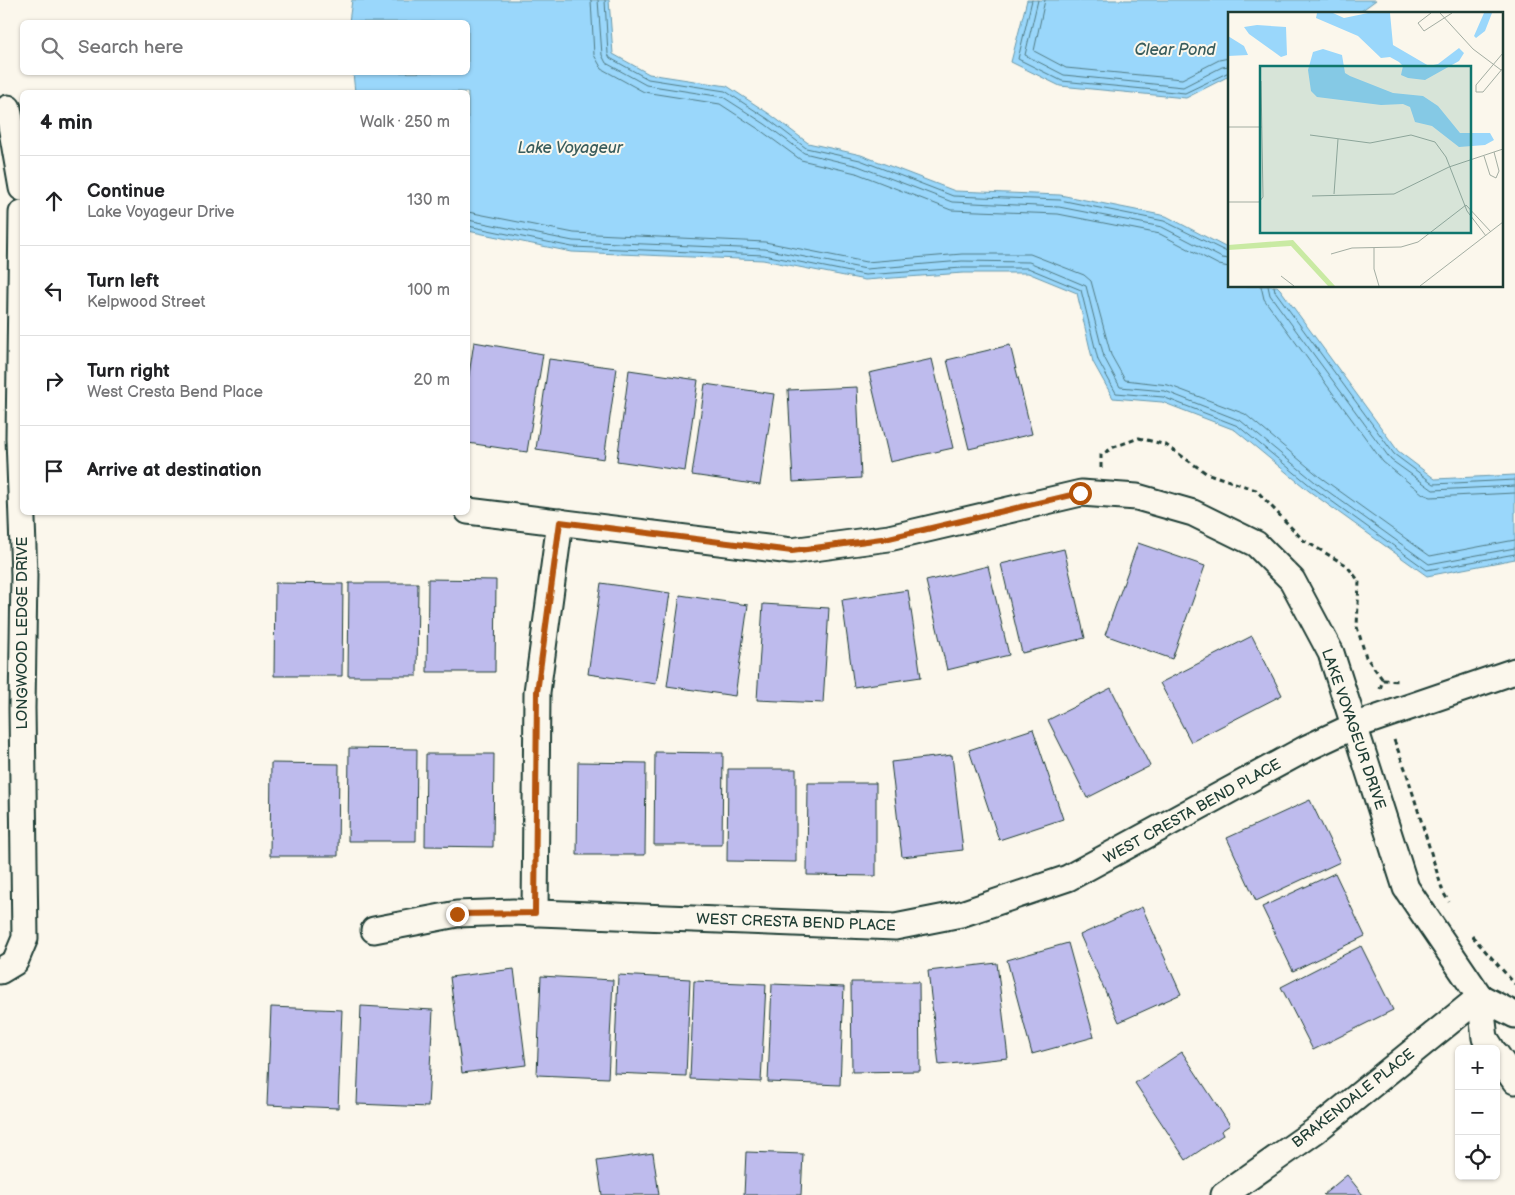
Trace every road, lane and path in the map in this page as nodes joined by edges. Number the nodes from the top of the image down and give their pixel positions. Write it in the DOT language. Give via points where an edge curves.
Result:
graph roads {
  1 [pos="8,108"];
  2 [pos="20,177"];
  3 [pos="20,250"];
  4 [pos="10,438"];
  5 [pos="470,510"];
  6 [pos="560,522"];
  7 [pos="1515,671"];
  8 [pos="1408,679"];
  9 [pos="1384,716"];
  10 [pos="1354,726"];
  11 [pos="1452,906"];
  12 [pos="535,913"];
  13 [pos="374,930"];
  14 [pos="1472,935"];
  15 [pos="7,967"];
  16 [pos="1515,984"];
  17 [pos="1480,997"];
  18 [pos="1515,1015"];
  19 [pos="1489,1045"];
  20 [pos="1500,1060"];
  21 [pos="1515,1081"];
  22 [pos="1224,1195"];
  1 -- 2 [label="street"];
  3 -- 4 [label="street, LONGWOOD LEDGE DRIVE"];
  4 -- 15 [label="street, LONGWOOD LEDGE DRIVE" via="24,575 25,938"];
  5 -- 6 [label="street, LAKE VOYAGEUR DRIVE"];
  6 -- 10 [label="street, LAKE VOYAGEUR DRIVE" via="792,551 889,538 1080,493 1138,498 1193,513 1256,544 1292,580 1331,653"];
  6 -- 12 [label="street" via="537,692"];
  7 -- 9 [label="street, WEST CRESTA BEND PLACE"];
  8 -- 9 [label="path" via="1399,682 1383,680 1379,693"];
  9 -- 10 [label="street, WEST CRESTA BEND PLACE"];
  9 -- 11 [label="path" via="1406,771 1443,892"];
  10 -- 12 [label="street, WEST CRESTA BEND PLACE" via="1307,748 1068,878 961,914 895,927"];
  10 -- 17 [label="street, LAKE VOYAGEUR DRIVE" via="1406,888"];
  12 -- 13 [label="street, WEST CRESTA BEND PLACE" via="457,914"];
  14 -- 16 [label="path"];
  17 -- 18 [label="street, LAKE VOYAGEUR DRIVE"];
  17 -- 19 [label="street, LAKE VOYAGEUR DRIVE" via="1485,1038"];
  17 -- 22 [label="street, BRAKENDALE PLACE" via="1315,1131"];
  20 -- 21 [label="street"];
}
